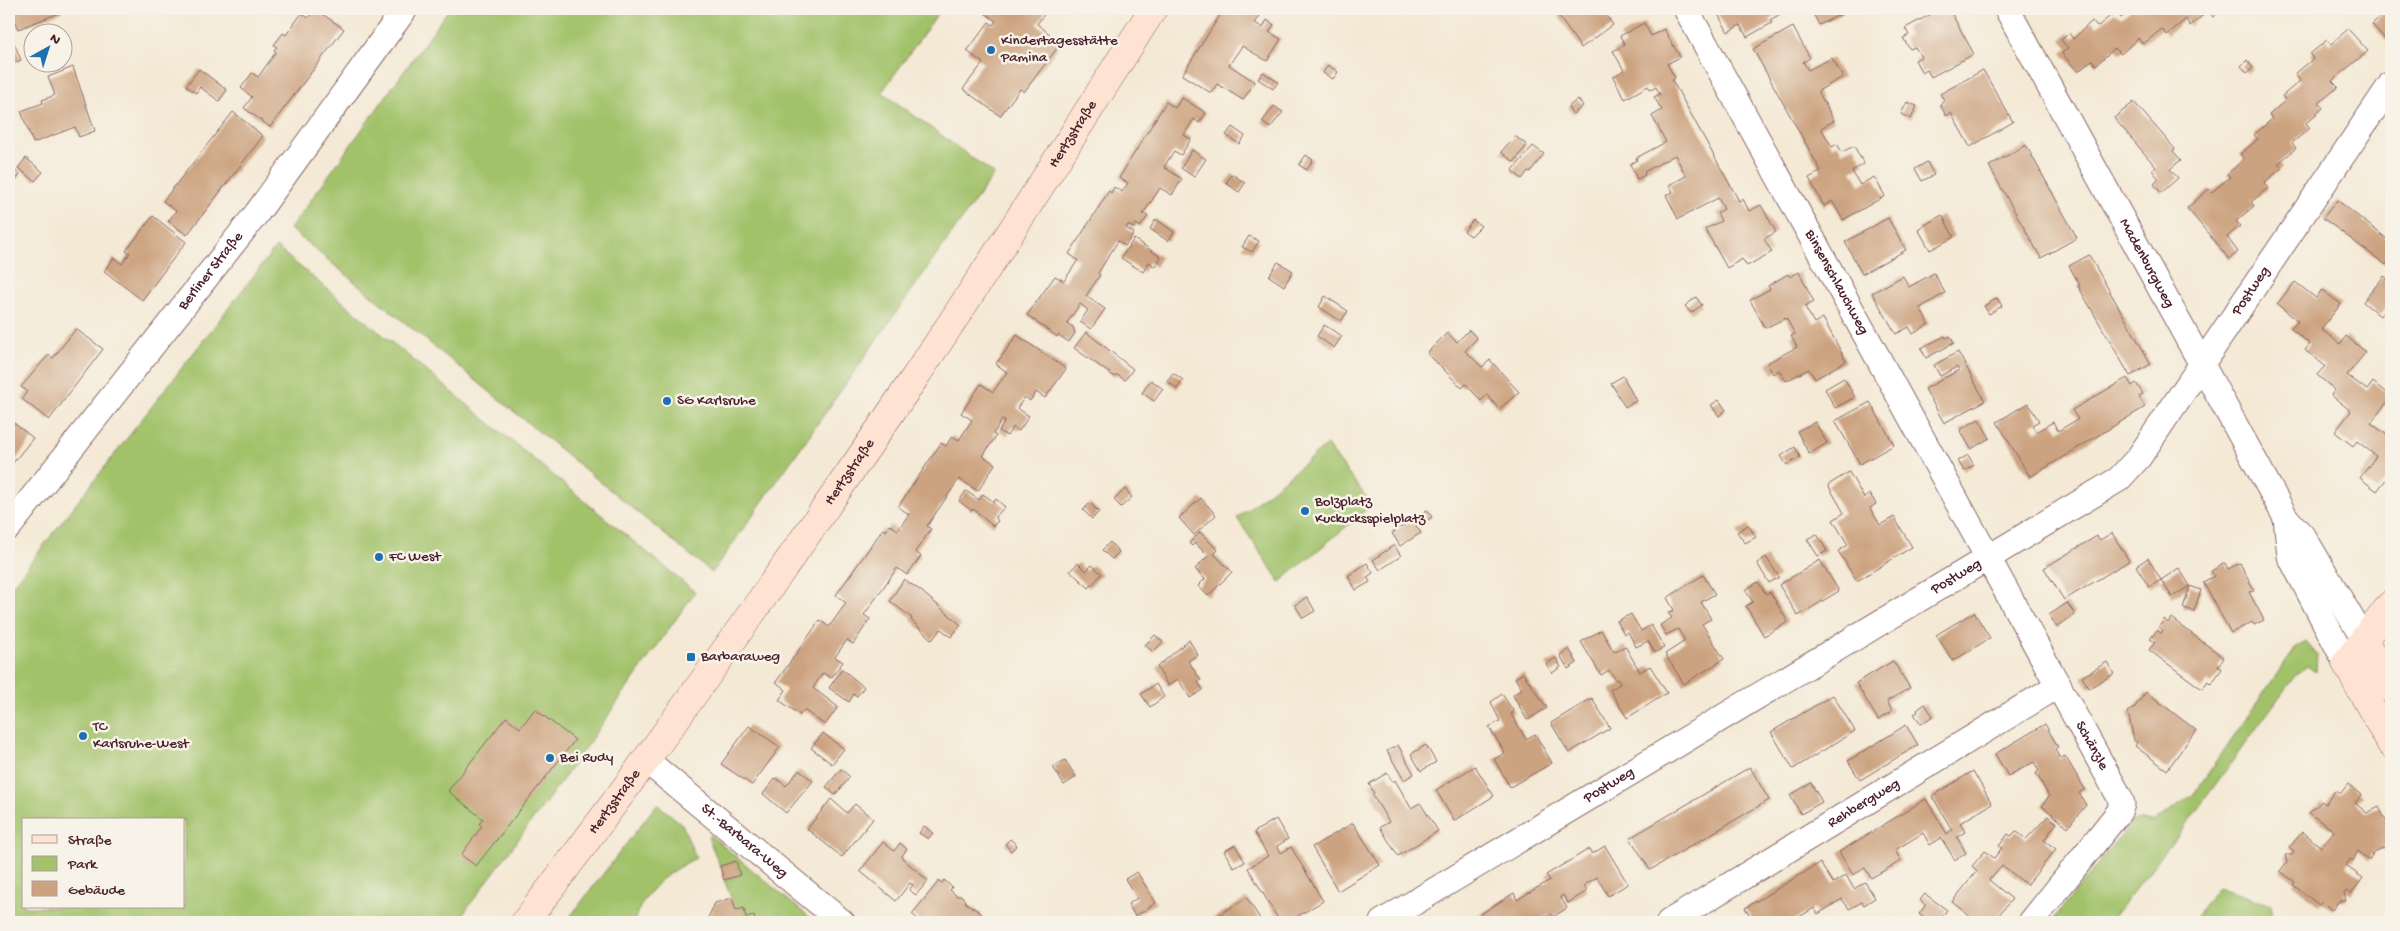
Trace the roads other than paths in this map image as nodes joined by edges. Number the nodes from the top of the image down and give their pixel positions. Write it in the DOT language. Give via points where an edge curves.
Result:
graph roads {
  1 [pos="404,9"];
  2 [pos="1153,9"];
  3 [pos="1686,9"];
  4 [pos="2006,9"];
  5 [pos="2391,84"];
  6 [pos="2202,363"];
  7 [pos="2286,518"];
  8 [pos="9,528"];
  9 [pos="1988,556"];
  10 [pos="2391,604"];
  11 [pos="2364,640"];
  12 [pos="2346,663"];
  13 [pos="2059,685"];
  14 [pos="2391,690"];
  15 [pos="2391,744"];
  16 [pos="647,761"];
  17 [pos="526,922"];
  18 [pos="842,922"];
  19 [pos="1382,922"];
  20 [pos="1668,922"];
  21 [pos="2030,922"];
  1 -- 8 [label="street, Berliner Straße" via="257,213"];
  2 -- 16 [label="main road, Hertzstraße" via="911,383"];
  3 -- 9 [label="street, Binsenschlauchweg"];
  4 -- 6 [label="street, Madenburgweg"];
  5 -- 6 [label="street, Postweg"];
  6 -- 7 [label="street, Madenburgweg"];
  6 -- 9 [label="street, Postweg" via="2130,469 2112,484"];
  7 -- 11 [label="street, Madenburgweg" via="2305,539"];
  7 -- 12 [label="street, Madenburgweg" via="2290,556"];
  9 -- 13 [label="street, Schänzle"];
  9 -- 19 [label="street, Postweg"];
  10 -- 11 [label="main road"];
  11 -- 12 [label="main road"];
  11 -- 14 [label="main road"];
  12 -- 15 [label="main road"];
  13 -- 20 [label="street, Rehbergweg"];
  13 -- 21 [label="street, Schänzle" via="2122,804 2119,812"];
  16 -- 17 [label="main road, Hertzstraße"];
  16 -- 18 [label="street, St.-Barbara-Weg"];
}
